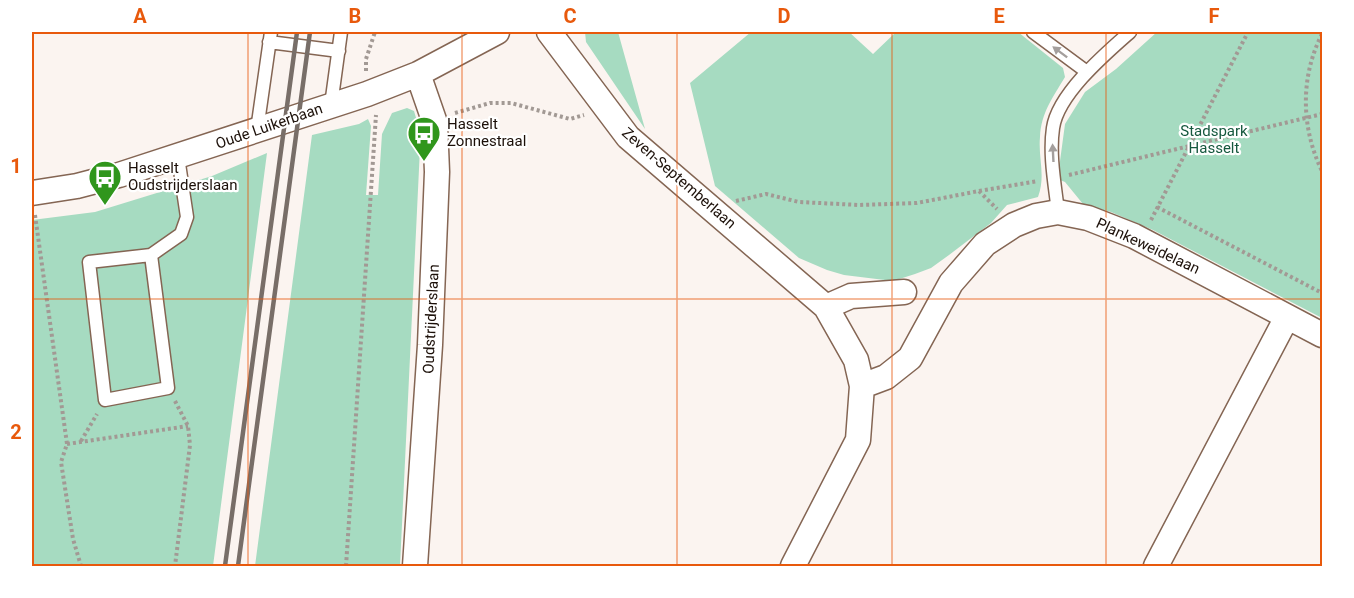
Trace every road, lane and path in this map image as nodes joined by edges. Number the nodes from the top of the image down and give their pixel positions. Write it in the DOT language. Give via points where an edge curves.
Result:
graph roads {
  1 [pos="341,32"];
  2 [pos="375,32"];
  3 [pos="497,32"];
  4 [pos="549,32"];
  5 [pos="1033,32"];
  6 [pos="1130,32"];
  7 [pos="1248,32"];
  8 [pos="1323,34"];
  9 [pos="270,37"];
  10 [pos="339,51"];
  11 [pos="1087,72"];
  12 [pos="418,74"];
  13 [pos="367,94"];
  14 [pos="331,105"];
  15 [pos="606,107"];
  16 [pos="1323,114"];
  17 [pos="1306,118"];
  18 [pos="435,123"];
  19 [pos="256,130"];
  20 [pos="1188,145"];
  21 [pos="178,157"];
  22 [pos="1323,171"];
  23 [pos="1055,178"];
  24 [pos="979,191"];
  25 [pos="32,193"];
  26 [pos="735,201"];
  27 [pos="1157,207"];
  28 [pos="1058,212"];
  29 [pos="1014,225"];
  30 [pos="1142,240"];
  31 [pos="151,255"];
  32 [pos="904,292"];
  33 [pos="1323,293"];
  34 [pos="826,307"];
  35 [pos="1287,317"];
  36 [pos="1323,335"];
  37 [pos="862,386"];
  38 [pos="168,388"];
  39 [pos="105,400"];
  40 [pos="188,426"];
  41 [pos="81,441"];
  42 [pos="67,444"];
  43 [pos="81,567"];
  44 [pos="175,567"];
  45 [pos="346,567"];
  46 [pos="415,567"];
  47 [pos="793,567"];
  48 [pos="1156,567"];
  1 -- 10 [label="lane"];
  2 -- 13 [label="path" via="366,59"];
  3 -- 12 [label="street, Oude Luikerbaan"];
  4 -- 15 [label="street, Zeven-Septemberlaan"];
  11 -- 5 [label="lane, one-way"];
  6 -- 11 [label="lane"];
  7 -- 20 [label="path"];
  8 -- 17 [label="path" via="1310,69"];
  9 -- 10 [label="lane"];
  9 -- 19 [label="lane"];
  10 -- 14 [label="lane"];
  23 -- 11 [label="lane, one-way" via="1053,126"];
  12 -- 13 [label="street, Oude Luikerbaan"];
  12 -- 18 [label="street, Oudstrijderslaan"];
  13 -- 14 [label="street, Oude Luikerbaan"];
  13 -- 45 [label="path" via="377,118"];
  14 -- 19 [label="street, Oude Luikerbaan"];
  15 -- 18 [label="path" via="570,119 511,103 490,103 458,111"];
  15 -- 34 [label="street, Zeven-Septemberlaan" via="628,137"];
  16 -- 17 [label="path"];
  17 -- 20 [label="path"];
  17 -- 22 [label="path"];
  18 -- 46 [label="street, Oudstrijderslaan" via="437,172 430,333"];
  19 -- 21 [label="street, Oude Luikerbaan"];
  20 -- 23 [label="path"];
  20 -- 27 [label="path"];
  21 -- 25 [label="street, Oude Luikerbaan" via="77,186"];
  21 -- 31 [label="lane" via="187,217 181,234"];
  23 -- 24 [label="path"];
  23 -- 28 [label="lane"];
  24 -- 26 [label="path" via="916,203 859,206 799,202 766,194"];
  24 -- 29 [label="path"];
  25 -- 42 [label="path"];
  27 -- 30 [label="path"];
  27 -- 33 [label="path"];
  28 -- 29 [label="street, Plankeweidelaan"];
  28 -- 30 [label="street, Plankeweidelaan" via="1088,218"];
  29 -- 37 [label="street, Plankeweidelaan" via="985,244 951,284 910,358 886,377"];
  30 -- 35 [label="street, Plankeweidelaan"];
  31 -- 38 [label="lane"];
  31 -- 39 [label="lane" via="89,262"];
  32 -- 34 [label="street" via="852,296"];
  34 -- 37 [label="street, Zeven-Septemberlaan" via="856,360"];
  35 -- 36 [label="street, Plankeweidelaan"];
  35 -- 48 [label="street"];
  37 -- 47 [label="street, Zeven-Septemberlaan" via="858,440"];
  38 -- 39 [label="lane"];
  38 -- 40 [label="path"];
  39 -- 41 [label="path"];
  40 -- 41 [label="path"];
  40 -- 44 [label="path" via="190,445"];
  41 -- 42 [label="path"];
  42 -- 43 [label="path" via="61,462"];
}
